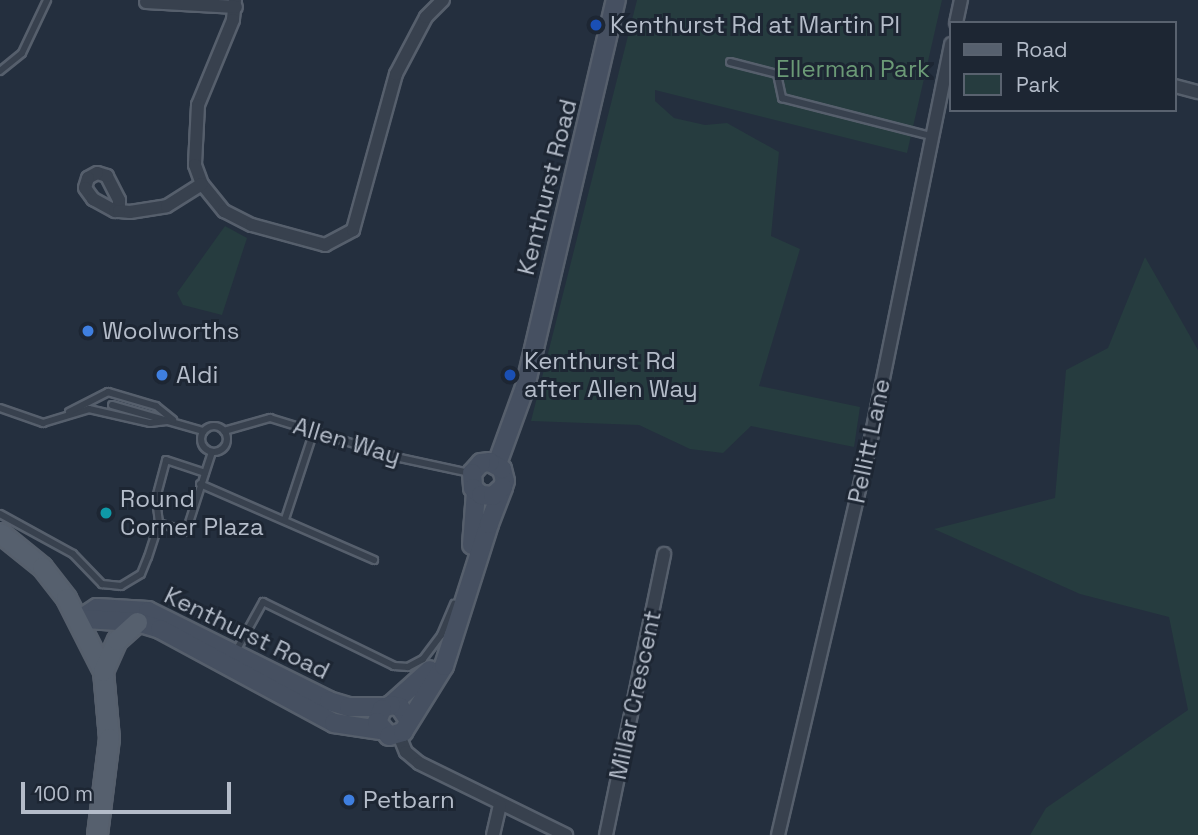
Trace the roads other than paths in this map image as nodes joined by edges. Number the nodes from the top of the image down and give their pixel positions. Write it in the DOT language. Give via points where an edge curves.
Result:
graph roads {
  1 [pos="47,0"];
  2 [pos="443,0"];
  3 [pos="616,0"];
  4 [pos="961,0"];
  5 [pos="146,2"];
  6 [pos="236,4"];
  7 [pos="956,21"];
  8 [pos="950,49"];
  9 [pos="730,62"];
  10 [pos="0,71"];
  11 [pos="1177,87"];
  12 [pos="1198,92"];
  13 [pos="931,136"];
  14 [pos="202,184"];
  15 [pos="119,211"];
  16 [pos="112,405"];
  17 [pos="0,408"];
  18 [pos="67,413"];
  19 [pos="173,420"];
  20 [pos="203,431"];
  21 [pos="224,431"];
  22 [pos="314,431"];
  23 [pos="212,452"];
  24 [pos="497,464"];
  25 [pos="205,473"];
  26 [pos="472,473"];
  27 [pos="200,484"];
  28 [pos="503,487"];
  29 [pos="476,492"];
  30 [pos="0,514"];
  31 [pos="285,519"];
  32 [pos="159,523"];
  33 [pos="0,533"];
  34 [pos="664,554"];
  35 [pos="374,560"];
  36 [pos="454,604"];
  37 [pos="80,619"];
  38 [pos="136,622"];
  39 [pos="232,659"];
  40 [pos="103,671"];
  41 [pos="388,706"];
  42 [pos="403,727"];
  43 [pos="380,730"];
  44 [pos="500,805"];
  45 [pos="97,835"];
  46 [pos="493,835"];
  47 [pos="566,835"];
  48 [pos="606,835"];
  49 [pos="778,835"];
  1 -- 10 [label="lane" via="22,53"];
  2 -- 14 [label="street" via="426,17 396,74 377,131 366,197 345,238 332,244 313,244 252,225 224,211"];
  3 -- 24 [label="main road, Kenthurst Road" via="525,387"];
  4 -- 7 [label="street"];
  5 -- 6 [label="street"];
  6 -- 14 [label="street" via="198,105 195,165"];
  8 -- 13 [label="street, Pellitt Lane"];
  9 -- 13 [label="lane" via="777,74 782,98"];
  11 -- 12 [label="street"];
  13 -- 49 [label="street, Pellitt Lane" via="872,433"];
  14 -- 15 [label="street" via="150,212"];
  16 -- 19 [label="lane"];
  17 -- 18 [label="lane" via="43,423"];
  18 -- 19 [label="lane" via="95,409 150,423"];
  18 -- 19 [label="lane" via="108,392 156,406"];
  19 -- 20 [label="lane"];
  20 -- 21 [label="lane" via="213,426"];
  20 -- 23 [label="lane" via="202,443"];
  21 -- 22 [label="lane, Allen Way" via="262,418"];
  21 -- 23 [label="lane" via="224,447"];
  22 -- 26 [label="lane, Allen Way" via="400,458"];
  22 -- 31 [label="lane"];
  23 -- 25 [label="lane"];
  24 -- 26 [label="main road" via="481,463"];
  24 -- 28 [label="main road" via="505,475"];
  25 -- 27 [label="lane"];
  25 -- 32 [label="lane" via="166,460 156,498"];
  26 -- 29 [label="main road"];
  27 -- 31 [label="lane"];
  27 -- 32 [label="lane" via="186,532"];
  28 -- 29 [label="main road" via="494,496"];
  28 -- 42 [label="main road" via="450,652"];
  29 -- 36 [label="main road" via="476,533"];
  30 -- 32 [label="lane" via="73,554 102,584 112,587 141,574"];
  31 -- 35 [label="lane"];
  33 -- 37 [label="main road" via="42,567"];
  34 -- 48 [label="street, Millar Crescent"];
  36 -- 39 [label="lane" via="441,635 423,659 408,667 384,661 263,602"];
  36 -- 41 [label="main road" via="432,666"];
  37 -- 38 [label="main road, Kenthurst Road"];
  37 -- 39 [label="main road, Kenthurst Road" via="97,608 138,608"];
  37 -- 40 [label="main road"];
  38 -- 39 [label="main road, Kenthurst Road"];
  38 -- 40 [label="main road" via="117,640"];
  39 -- 41 [label="main road, Kenthurst Road" via="329,701 349,707"];
  39 -- 43 [label="main road, Kenthurst Road" via="334,723"];
  40 -- 45 [label="main road" via="109,738"];
  41 -- 42 [label="main road" via="400,707"];
  41 -- 43 [label="main road" via="377,717"];
  42 -- 43 [label="main road, Kenthurst Road"];
  42 -- 44 [label="street" via="406,752 419,764"];
  44 -- 46 [label="street"];
  44 -- 47 [label="street"];
}
